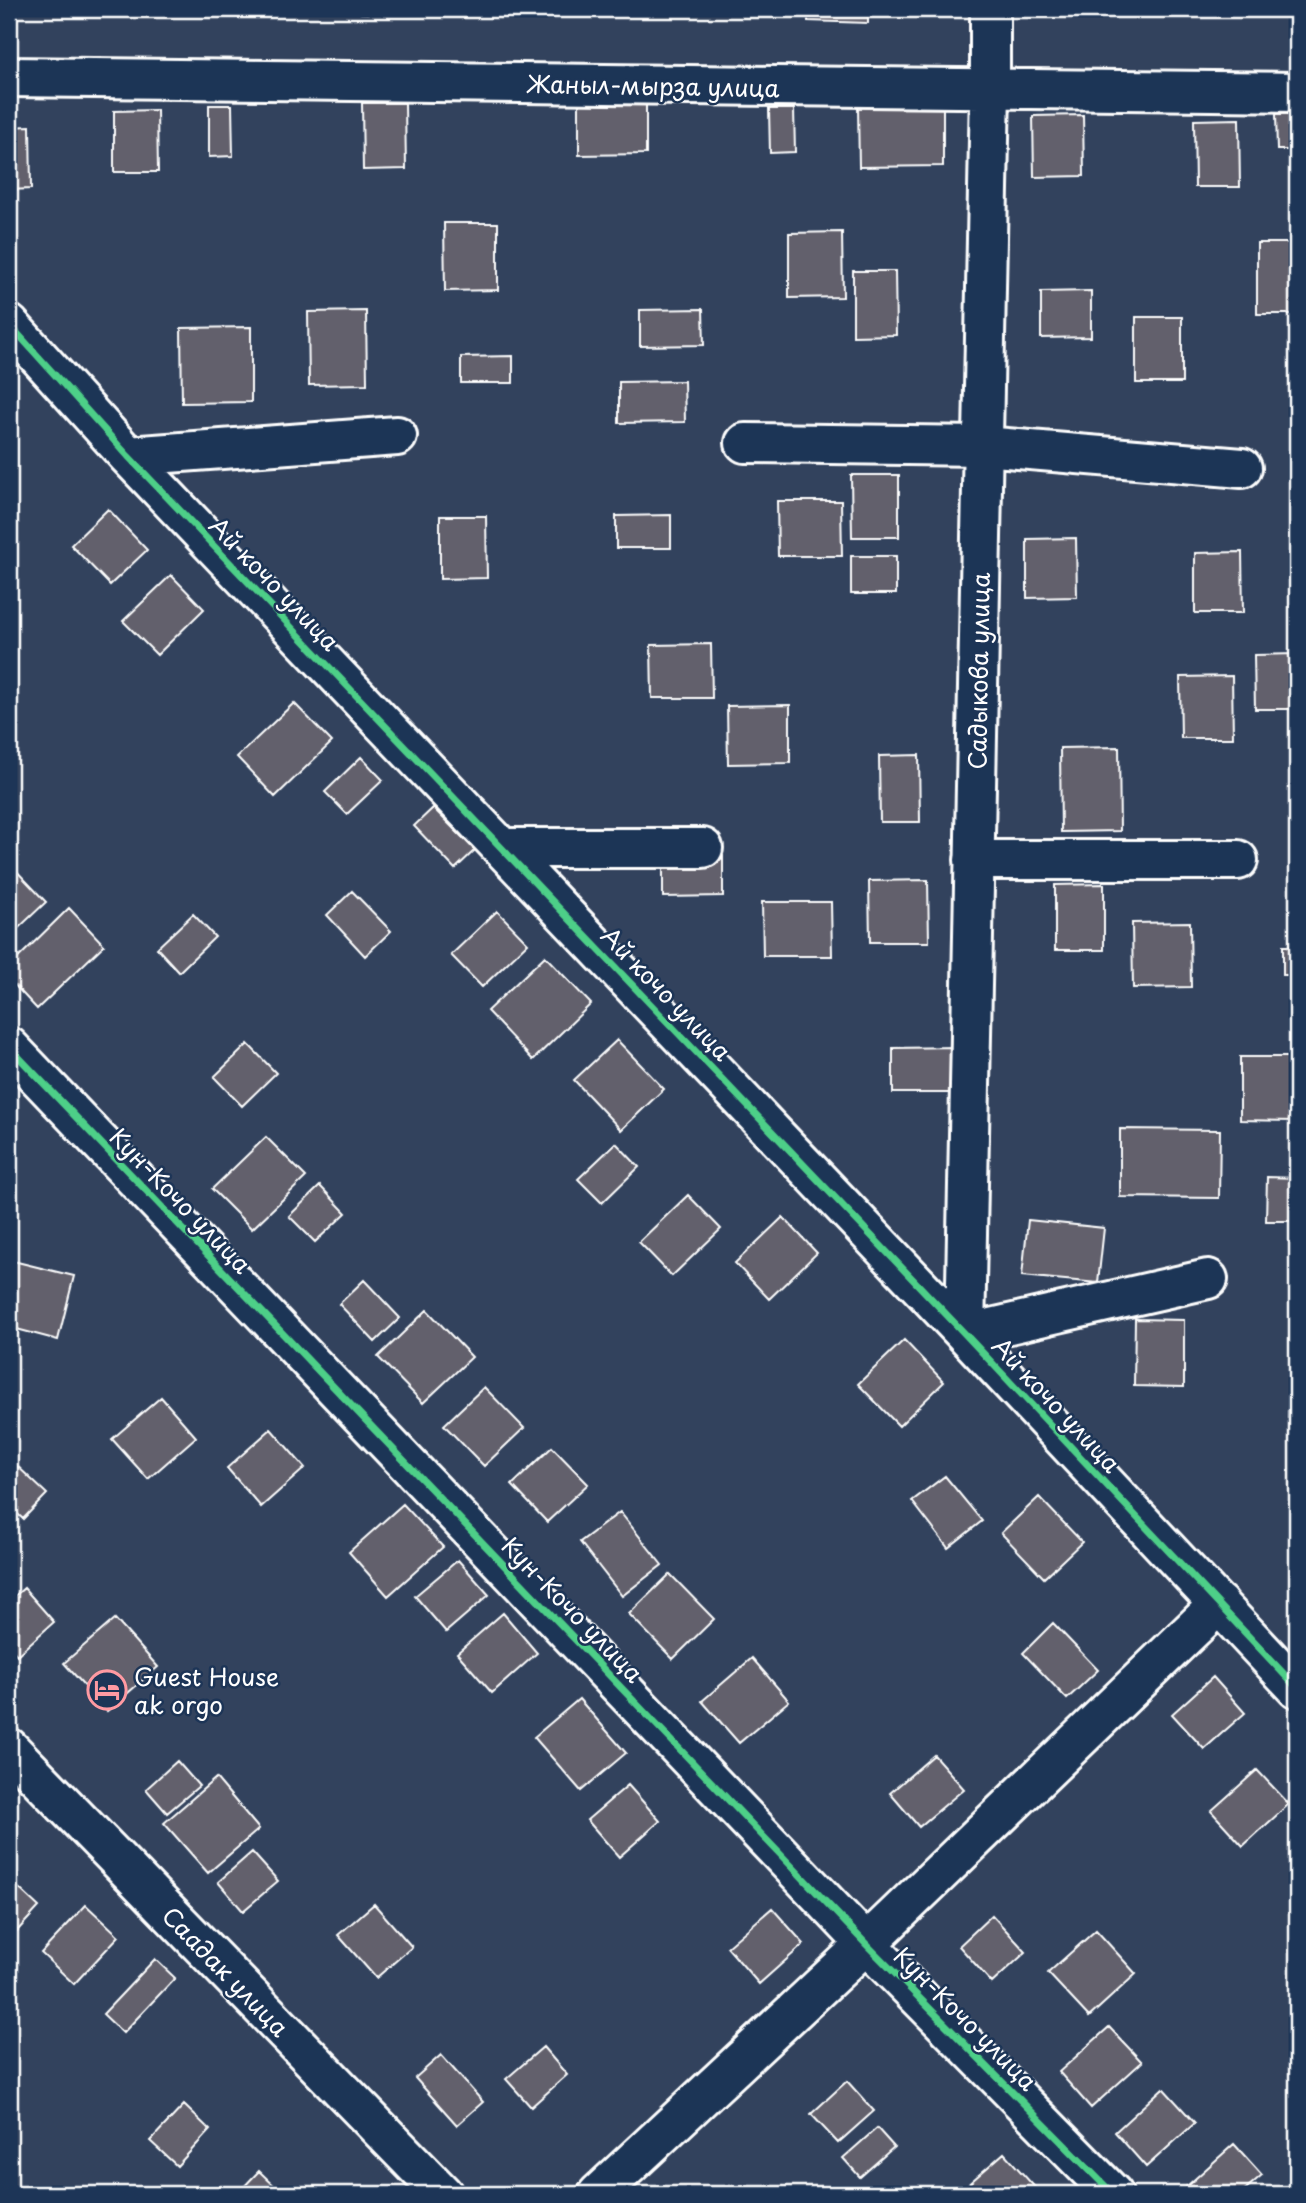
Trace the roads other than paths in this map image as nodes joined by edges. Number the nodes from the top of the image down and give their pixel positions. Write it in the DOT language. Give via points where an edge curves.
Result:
graph roads {
  1 [pos="990,9"];
  2 [pos="9,77"];
  3 [pos="990,89"];
  4 [pos="1297,92"];
  5 [pos="9,324"];
  6 [pos="397,436"];
  7 [pos="745,443"];
  8 [pos="983,446"];
  9 [pos="128,456"];
  10 [pos="1242,468"];
  11 [pos="502,848"];
  12 [pos="703,848"];
  13 [pos="974,860"];
  14 [pos="1238,860"];
  15 [pos="9,1047"];
  16 [pos="1208,1279"];
  17 [pos="965,1334"];
  18 [pos="1219,1604"];
  19 [pos="1297,1688"];
  20 [pos="9,1748"];
  21 [pos="866,1944"];
  22 [pos="443,2194"];
  23 [pos="598,2194"];
  24 [pos="1113,2194"];
  1 -- 3 [label="street, Садыкова улица"];
  2 -- 3 [label="street, Жаныл-мырза улица"];
  3 -- 4 [label="street, Жаныл-мырза улица"];
  3 -- 8 [label="street, Садыкова улица"];
  5 -- 9 [label="street, Ай кочо улица"];
  6 -- 9 [label="street"];
  7 -- 8 [label="street"];
  8 -- 10 [label="street"];
  8 -- 13 [label="street, Садыкова улица"];
  9 -- 11 [label="street, Ай кочо улица"];
  11 -- 12 [label="street"];
  11 -- 17 [label="street, Ай кочо улица"];
  13 -- 14 [label="street"];
  13 -- 17 [label="street, Садыкова улица"];
  15 -- 21 [label="street, Кун-Кочо улица"];
  16 -- 17 [label="street"];
  17 -- 18 [label="street, Ай кочо улица"];
  18 -- 19 [label="street, Ай кочо улица"];
  18 -- 21 [label="street"];
  20 -- 22 [label="street, Саадак улица"];
  21 -- 23 [label="street"];
  21 -- 24 [label="street, Кун-Кочо улица"];
}
